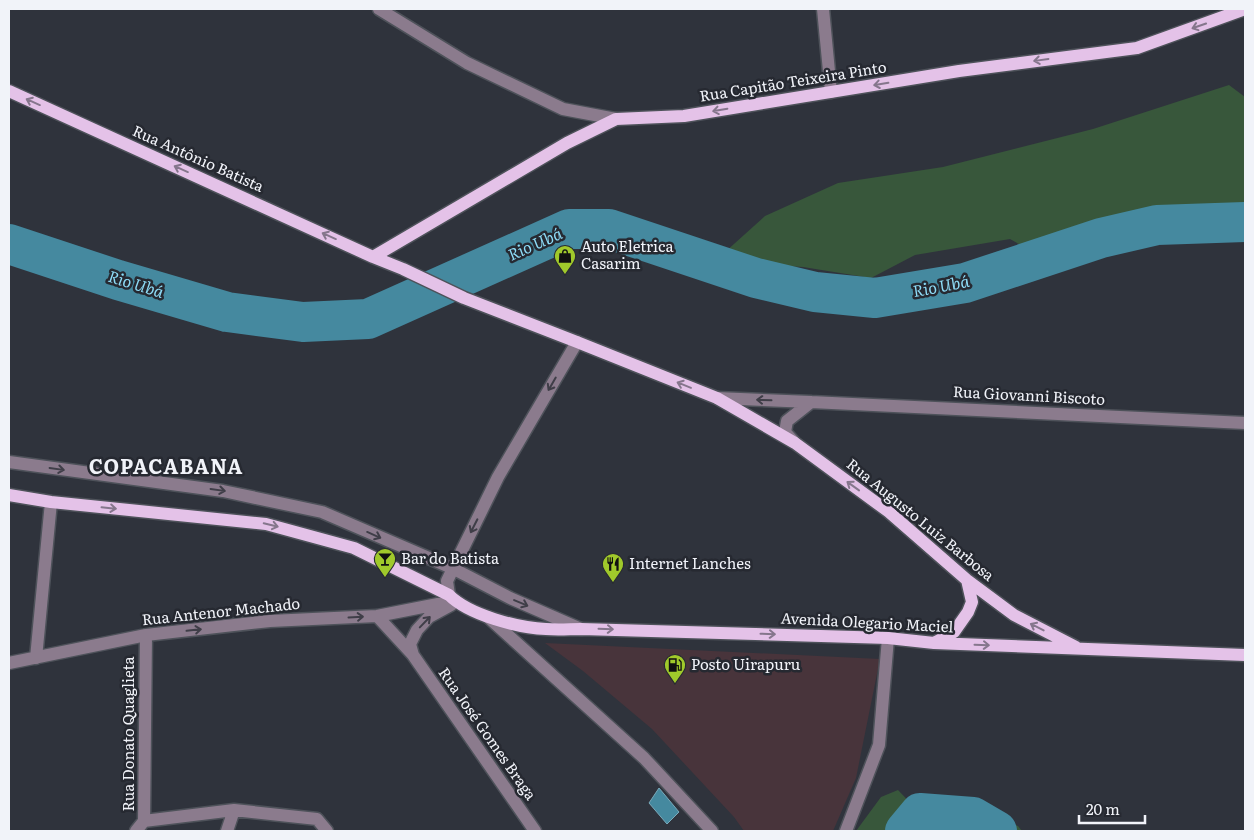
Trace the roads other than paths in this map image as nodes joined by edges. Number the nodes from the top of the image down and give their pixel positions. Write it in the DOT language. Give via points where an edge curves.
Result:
graph roads {
  1 [pos="379,9"];
  2 [pos="823,9"];
  3 [pos="1245,9"];
  4 [pos="9,91"];
  5 [pos="831,92"];
  6 [pos="616,119"];
  7 [pos="373,257"];
  8 [pos="464,298"];
  9 [pos="577,342"];
  10 [pos="717,398"];
  11 [pos="811,402"];
  12 [pos="1245,423"];
  13 [pos="795,443"];
  14 [pos="9,462"];
  15 [pos="9,495"];
  16 [pos="51,502"];
  17 [pos="452,568"];
  18 [pos="967,580"];
  19 [pos="453,599"];
  20 [pos="377,616"];
  21 [pos="488,617"];
  22 [pos="581,629"];
  23 [pos="146,635"];
  24 [pos="888,638"];
  25 [pos="934,643"];
  26 [pos="1081,649"];
  27 [pos="412,655"];
  28 [pos="1245,655"];
  29 [pos="36,658"];
  30 [pos="9,663"];
  31 [pos="234,810"];
  32 [pos="315,825"];
  33 [pos="140,826"];
  34 [pos="227,831"];
  35 [pos="327,831"];
  36 [pos="535,831"];
  37 [pos="712,831"];
  38 [pos="846,831"];
  1 -- 6 [label="street" via="468,64 563,109"];
  2 -- 5 [label="street"];
  3 -- 5 [label="main road, Rua Capitão Teixeira Pinto, one-way" via="1137,48 959,71"];
  7 -- 4 [label="main road, Rua Antônio Batista, one-way"];
  5 -- 6 [label="main road, Rua Capitão Teixeira Pinto, one-way" via="684,116"];
  6 -- 7 [label="main road, Rua Capitão Teixeira Pinto" via="568,143"];
  7 -- 8 [label="main road, Rua Antônio Batista"];
  8 -- 9 [label="main road, Rua Augusto Luiz Barbosa"];
  10 -- 9 [label="main road, Rua Augusto Luiz Barbosa, one-way"];
  9 -- 17 [label="street, one-way" via="498,477"];
  11 -- 10 [label="street, Rua Giovanni Biscoto, one-way"];
  10 -- 13 [label="main road, Rua Augusto Luiz Barbosa"];
  11 -- 12 [label="street, Rua Giovanni Biscoto"];
  11 -- 13 [label="street" via="787,421 786,432"];
  18 -- 13 [label="main road, Rua Augusto Luiz Barbosa, one-way" via="889,512"];
  14 -- 17 [label="street, one-way" via="223,491 322,512"];
  15 -- 16 [label="main road, Avenida Olegario Maciel"];
  16 -- 19 [label="main road, Avenida Olegario Maciel, one-way" via="266,524 354,548"];
  16 -- 29 [label="street"];
  17 -- 19 [label="street" via="447,581"];
  17 -- 22 [label="street, one-way"];
  18 -- 25 [label="main road" via="972,602 968,612 954,632"];
  26 -- 18 [label="main road, Rua Augusto Luiz Barbosa, one-way" via="1014,615"];
  19 -- 20 [label="street, Rua Antenor Machado"];
  19 -- 21 [label="main road, Avenida Olegario Maciel"];
  27 -- 19 [label="street, one-way" via="410,644 417,630"];
  23 -- 20 [label="street, Rua Antenor Machado, one-way" via="270,621"];
  20 -- 27 [label="street, Rua José Gomes Braga"];
  21 -- 22 [label="main road, Avenida Olegario Maciel" via="526,627"];
  21 -- 37 [label="street" via="644,758"];
  22 -- 24 [label="main road, Avenida Olegario Maciel, one-way"];
  23 -- 29 [label="street, Rua Antenor Machado"];
  23 -- 33 [label="street, Rua Donato Quaglieta"];
  24 -- 25 [label="main road, Avenida Olegario Maciel"];
  24 -- 38 [label="street" via="879,744"];
  25 -- 26 [label="main road, Avenida Olegario Maciel, one-way"];
  26 -- 28 [label="main road, Avenida Olegario Maciel"];
  27 -- 36 [label="street, Rua José Gomes Braga"];
  29 -- 30 [label="street, Rua Antenor Machado"];
  31 -- 32 [label="street"];
  31 -- 33 [label="street"];
  31 -- 34 [label="street"];
  32 -- 35 [label="street"];
}
